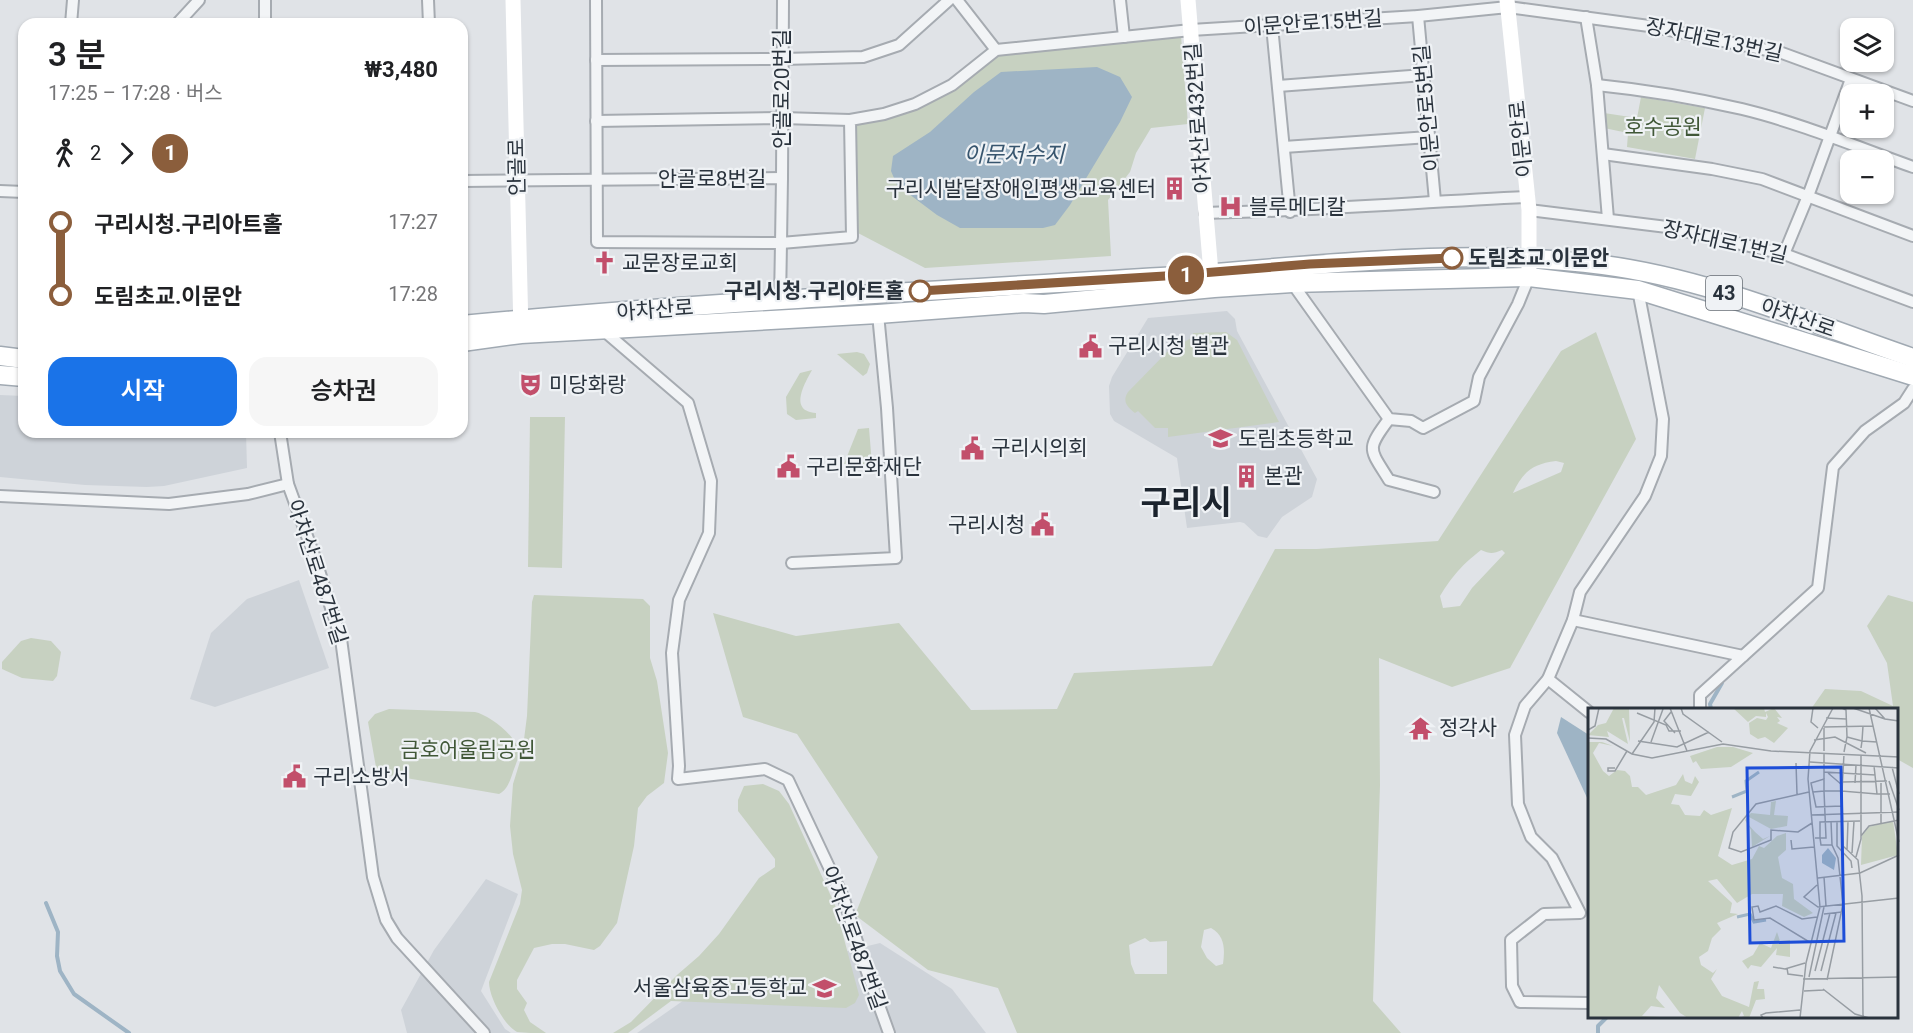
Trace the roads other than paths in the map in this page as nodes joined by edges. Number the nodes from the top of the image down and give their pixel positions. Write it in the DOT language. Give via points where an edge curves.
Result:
graph roads {
  1 [pos="73,0"];
  2 [pos="200,0"];
  3 [pos="265,0"];
  4 [pos="428,0"];
  5 [pos="513,0"];
  6 [pos="596,0"];
  7 [pos="783,0"];
  8 [pos="949,0"];
  9 [pos="957,0"];
  10 [pos="1120,0"];
  11 [pos="1188,0"];
  12 [pos="1507,4"];
  13 [pos="1418,16"];
  14 [pos="1587,17"];
  15 [pos="72,18"];
  16 [pos="183,18"];
  17 [pos="265,18"];
  18 [pos="429,18"];
  19 [pos="1272,26"];
  20 [pos="1191,30"];
  21 [pos="1124,37"];
  22 [pos="996,50"];
  23 [pos="783,59"];
  24 [pos="596,60"];
  25 [pos="1424,75"];
  26 [pos="1851,79"];
  27 [pos="1597,85"];
  28 [pos="1278,86"];
  29 [pos="1913,101"];
  30 [pos="782,118"];
  31 [pos="850,120"];
  32 [pos="597,121"];
  33 [pos="1429,137"];
  34 [pos="1829,137"];
  35 [pos="1284,147"];
  36 [pos="1603,154"];
  37 [pos="1913,167"];
  38 [pos="782,178"];
  39 [pos="596,179"];
  40 [pos="517,180"];
  41 [pos="468,181"];
  42 [pos="0,191"];
  43 [pos="18,192"];
  44 [pos="1808,196"];
  45 [pos="1435,201"];
  46 [pos="1528,203"];
  47 [pos="1290,212"];
  48 [pos="1205,213"];
  49 [pos="1608,219"];
  50 [pos="1913,236"];
  51 [pos="782,243"];
  52 [pos="1784,254"];
  53 [pos="1529,268"];
  54 [pos="1211,273"];
  55 [pos="1292,283"];
  56 [pos="1638,290"];
  57 [pos="780,301"];
  58 [pos="1913,302"];
  59 [pos="878,314"];
  60 [pos="468,325"];
  61 [pos="521,327"];
  62 [pos="603,329"];
  63 [pos="468,340"];
  64 [pos="0,356"];
  65 [pos="18,358"];
  66 [pos="1913,358"];
  67 [pos="0,375"];
  68 [pos="18,376"];
  69 [pos="1913,376"];
  70 [pos="1913,389"];
  71 [pos="1389,419"];
  72 [pos="281,438"];
  73 [pos="288,484"];
  74 [pos="1434,492"];
  75 [pos="0,496"];
  76 [pos="792,563"];
  77 [pos="1573,620"];
  78 [pos="1743,656"];
  79 [pos="1548,679"];
  80 [pos="1700,708"];
  81 [pos="1588,711"];
  82 [pos="1584,913"];
  83 [pos="1588,1003"];
  84 [pos="484,1033"];
  85 [pos="889,1033"];
  1 -- 15 [label="street"];
  2 -- 16 [label="street"];
  3 -- 17 [label="street"];
  4 -- 18 [label="street"];
  5 -- 40 [label="street, 안골로"];
  6 -- 24 [label="street"];
  7 -- 23 [label="street, 안골로20번길"];
  8 -- 23 [label="street" via="899,45 862,57"];
  9 -- 22 [label="street"];
  10 -- 21 [label="street"];
  11 -- 20 [label="street, 아차산로432번길"];
  12 -- 13 [label="street, 이문안로15번길"];
  12 -- 14 [label="street, 장자대로13번길"];
  12 -- 46 [label="street, 이문안로"];
  13 -- 19 [label="street, 이문안로15번길"];
  13 -- 25 [label="street, 이문안로5번길"];
  14 -- 26 [label="street, 장자대로13번길" via="1782,53"];
  14 -- 27 [label="street"];
  19 -- 20 [label="street, 이문안로15번길"];
  19 -- 28 [label="street"];
  20 -- 21 [label="street"];
  20 -- 48 [label="street, 아차산로432번길"];
  21 -- 22 [label="street"];
  22 -- 31 [label="street" via="952,84 915,104"];
  23 -- 24 [label="street"];
  23 -- 30 [label="street, 안골로20번길"];
  24 -- 32 [label="street"];
  25 -- 28 [label="street"];
  25 -- 33 [label="street, 이문안로5번길"];
  26 -- 29 [label="street, 장자대로13번길"];
  26 -- 34 [label="street"];
  27 -- 34 [label="street" via="1654,91 1744,110"];
  27 -- 36 [label="street"];
  28 -- 35 [label="street"];
  30 -- 31 [label="street"];
  30 -- 32 [label="street"];
  30 -- 38 [label="street, 안골로20번길"];
  31 -- 51 [label="street" via="852,237"];
  32 -- 39 [label="street"];
  33 -- 35 [label="street"];
  33 -- 45 [label="street, 이문안로5번길"];
  34 -- 37 [label="street"];
  34 -- 44 [label="street"];
  35 -- 47 [label="street"];
  36 -- 44 [label="street" via="1752,177"];
  36 -- 49 [label="street"];
  38 -- 39 [label="street, 안골로8번길"];
  38 -- 51 [label="street, 안골로8번길"];
  39 -- 40 [label="street, 안골로8번길"];
  39 -- 51 [label="street" via="597,242"];
  40 -- 41 [label="street, 안골로8번길"];
  40 -- 61 [label="street, 안골로"];
  42 -- 43 [label="street"];
  44 -- 50 [label="street"];
  44 -- 52 [label="street"];
  45 -- 46 [label="street, 이문안로5번길"];
  45 -- 47 [label="street, 이문안로5번길"];
  46 -- 49 [label="street, 장자대로1번길"];
  46 -- 53 [label="street, 이문안로"];
  47 -- 48 [label="street, 이문안로5번길"];
  48 -- 54 [label="street, 아차산로432번길"];
  49 -- 52 [label="street, 장자대로1번길" via="1667,227"];
  51 -- 57 [label="street, 안골로8번길"];
  52 -- 58 [label="street, 장자대로1번길"];
  53 -- 54 [label="main road, 아차산로 / 43" via="1457,258"];
  53 -- 55 [label="main road, 아차산로 / 43"];
  53 -- 56 [label="main road, 아차산로 / 43"];
  53 -- 66 [label="main road, 아차산로 / 43" via="1601,265 1672,277"];
  53 -- 71 [label="street" via="1518,304 1479,377 1474,401 1423,428"];
  54 -- 57 [label="main road, 아차산로 / 43"];
  55 -- 59 [label="main road, 아차산로 / 43"];
  55 -- 71 [label="street"];
  56 -- 69 [label="main road, 아차산로 / 43"];
  56 -- 77 [label="street" via="1663,419 1661,456 1645,496 1580,592"];
  57 -- 61 [label="main road, 아차산로 / 43"];
  59 -- 62 [label="main road, 아차산로 / 43"];
  59 -- 76 [label="street" via="896,558"];
  60 -- 61 [label="main road, 아차산로 / 43"];
  61 -- 62 [label="main road, 아차산로 / 43"];
  61 -- 63 [label="main road, 아차산로 / 43"];
  62 -- 85 [label="street, 아차산로487번길" via="688,402 711,481 709,532 679,600 672,653 678,779 765,769 788,780 844,899"];
  64 -- 65 [label="main road"];
  67 -- 68 [label="main road"];
  70 -- 78 [label="street" via="1904,403 1865,431 1833,467 1818,588"];
  71 -- 74 [label="street" via="1373,440 1373,453 1389,480"];
  72 -- 73 [label="street, 아차산로487번길"];
  73 -- 75 [label="street" via="248,494 169,504"];
  73 -- 84 [label="street, 아차산로487번길" via="341,639 373,877 386,920 397,938"];
  77 -- 78 [label="street"];
  77 -- 79 [label="street"];
  78 -- 80 [label="street" via="1700,695"];
  79 -- 81 [label="street"];
  79 -- 82 [label="street" via="1525,706 1515,735 1518,804 1531,837 1552,858"];
  82 -- 83 [label="street" via="1544,914 1511,940 1512,986 1520,1002"];
}
